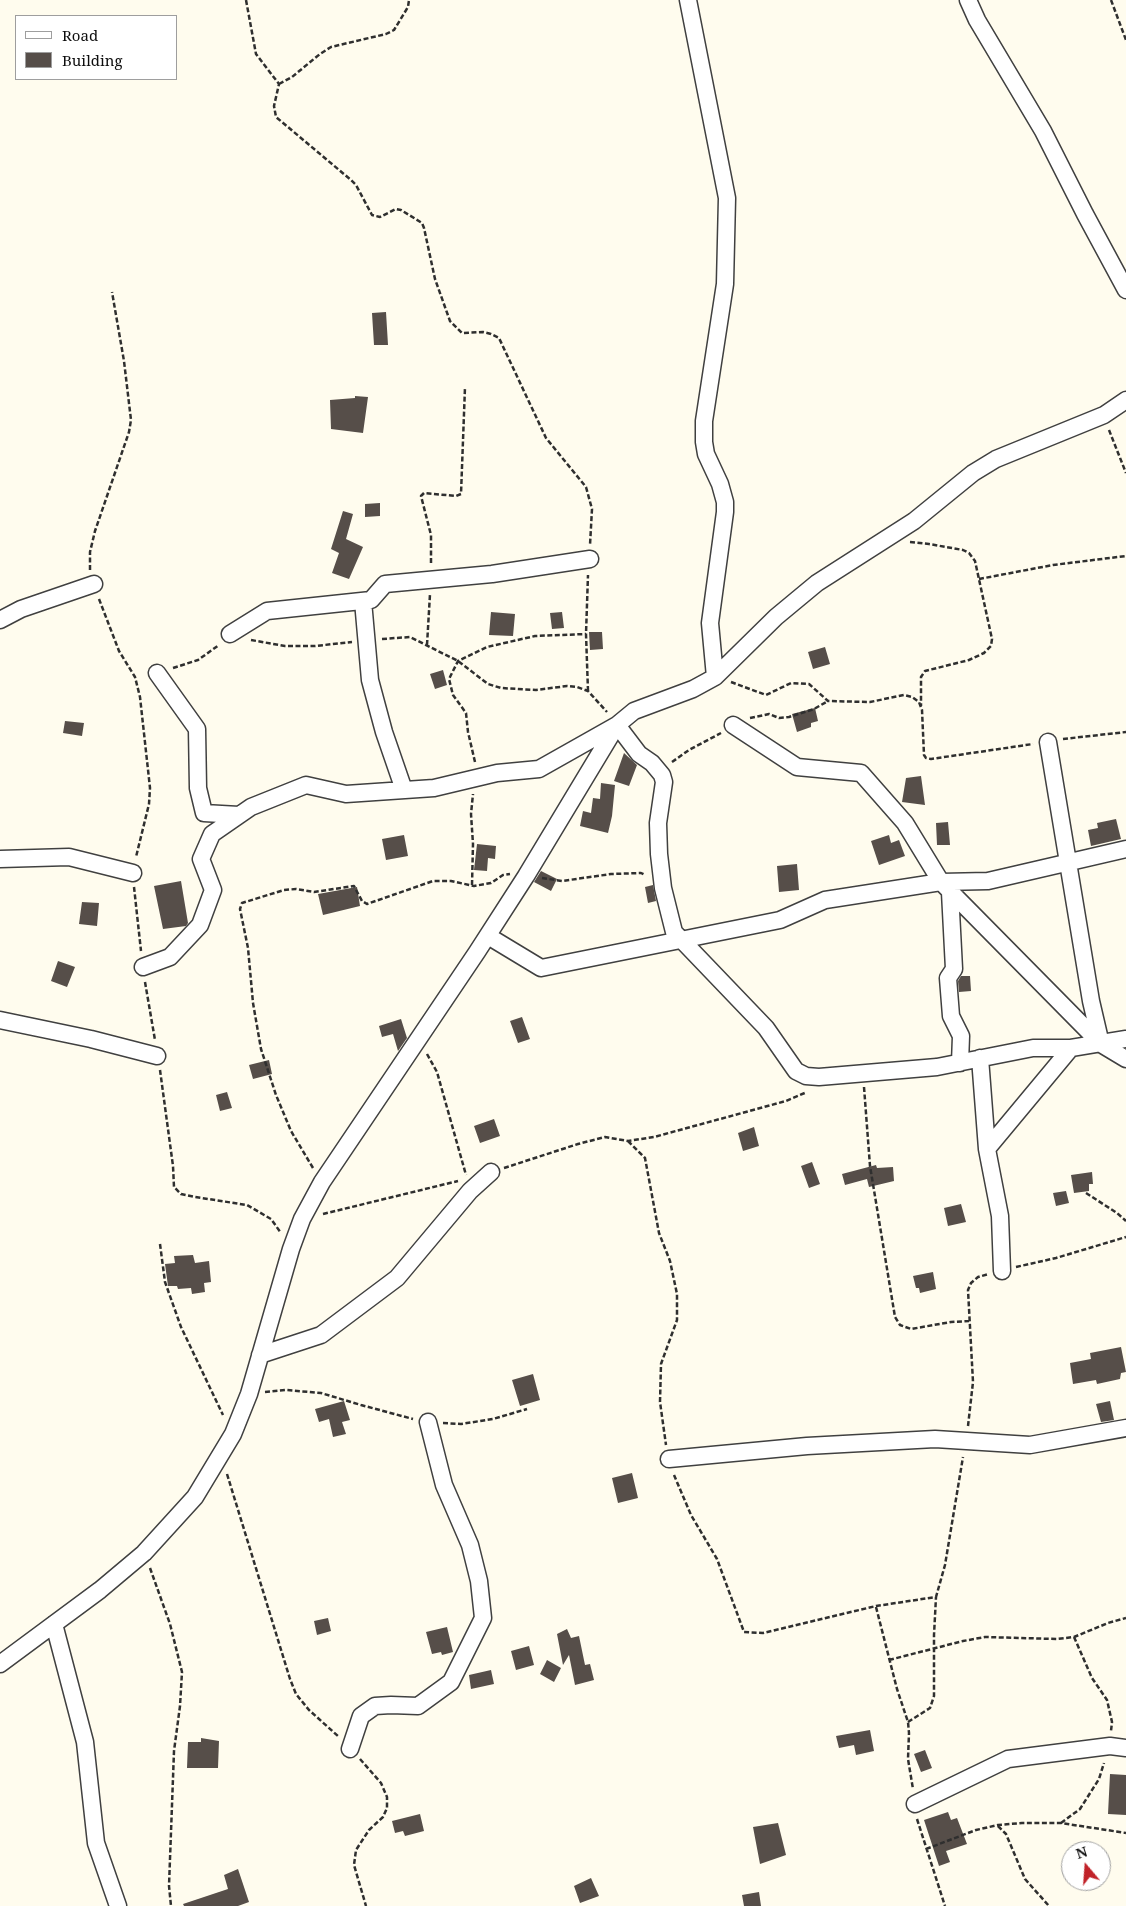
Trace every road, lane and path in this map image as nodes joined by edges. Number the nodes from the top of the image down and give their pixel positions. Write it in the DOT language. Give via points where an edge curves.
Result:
graph roads {
  1 [pos="246,0"];
  2 [pos="409,0"];
  3 [pos="688,0"];
  4 [pos="968,0"];
  5 [pos="1111,0"];
  6 [pos="1126,40"];
  7 [pos="279,84"];
  8 [pos="1126,290"];
  9 [pos="112,292"];
  10 [pos="465,387"];
  11 [pos="1126,400"];
  12 [pos="1104,414"];
  13 [pos="1126,473"];
  14 [pos="910,542"];
  15 [pos="1126,556"];
  16 [pos="590,559"];
  17 [pos="431,572"];
  18 [pos="979,579"];
  19 [pos="94,584"];
  20 [pos="430,590"];
  21 [pos="363,601"];
  22 [pos="0,620"];
  23 [pos="230,634"];
  24 [pos="586,634"];
  25 [pos="427,645"];
  26 [pos="458,661"];
  27 [pos="157,673"];
  28 [pos="715,677"];
  29 [pos="588,691"];
  30 [pos="922,710"];
  31 [pos="617,724"];
  32 [pos="733,726"];
  33 [pos="1126,732"];
  34 [pos="1048,742"];
  35 [pos="404,790"];
  36 [pos="239,815"];
  37 [pos="1126,849"];
  38 [pos="0,860"];
  39 [pos="1069,862"];
  40 [pos="133,873"];
  41 [pos="526,876"];
  42 [pos="946,887"];
  43 [pos="663,888"];
  44 [pos="488,936"];
  45 [pos="680,939"];
  46 [pos="143,968"];
  47 [pos="0,1020"];
  48 [pos="1126,1039"];
  49 [pos="418,1040"];
  50 [pos="1100,1044"];
  51 [pos="1071,1048"];
  52 [pos="157,1056"];
  53 [pos="980,1058"];
  54 [pos="1126,1059"];
  55 [pos="960,1063"];
  56 [pos="863,1073"];
  57 [pos="812,1089"];
  58 [pos="628,1141"];
  59 [pos="987,1149"];
  60 [pos="491,1172"];
  61 [pos="467,1178"];
  62 [pos="458,1180"];
  63 [pos="322,1182"];
  64 [pos="1086,1193"];
  65 [pos="302,1219"];
  66 [pos="1126,1221"];
  67 [pos="1126,1237"];
  68 [pos="160,1244"];
  69 [pos="291,1249"];
  70 [pos="1002,1271"];
  71 [pos="970,1321"];
  72 [pos="260,1355"];
  73 [pos="249,1394"];
  74 [pos="527,1409"];
  75 [pos="428,1422"];
  76 [pos="1126,1428"];
  77 [pos="967,1432"];
  78 [pos="233,1434"];
  79 [pos="964,1450"];
  80 [pos="221,1455"];
  81 [pos="669,1459"];
  82 [pos="144,1553"];
  83 [pos="936,1597"];
  84 [pos="876,1606"];
  85 [pos="1126,1618"];
  86 [pos="54,1624"];
  87 [pos="934,1648"];
  88 [pos="889,1660"];
  89 [pos="0,1664"];
  90 [pos="908,1722"];
  91 [pos="1126,1748"];
  92 [pos="350,1749"];
  93 [pos="915,1804"];
  94 [pos="998,1825"];
  95 [pos="1126,1833"];
  96 [pos="926,1849"];
  97 [pos="118,1906"];
  98 [pos="171,1906"];
  99 [pos="366,1906"];
  100 [pos="944,1906"];
  101 [pos="1049,1906"];
  1 -- 7 [label="path" via="256,54"];
  2 -- 7 [label="path" via="394,30 331,47"];
  3 -- 28 [label="street" via="727,198 725,284 704,421 706,454 725,502 710,623"];
  4 -- 8 [label="street" via="1043,131"];
  5 -- 6 [label="path"];
  7 -- 16 [label="path" via="274,106 276,117 356,185 372,215 380,217 396,209 422,224 435,279 454,327 466,334 491,334 502,341 546,438 586,486 592,509"];
  9 -- 19 [label="path" via="131,420 90,552 90,574"];
  10 -- 17 [label="path" via="461,494 424,492 421,496 431,535"];
  11 -- 12 [label="street"];
  12 -- 13 [label="path"];
  12 -- 28 [label="street" via="996,459 973,473 914,520 817,583 776,617"];
  14 -- 18 [label="path" via="963,550 975,561"];
  15 -- 18 [label="path"];
  16 -- 21 [label="street" via="492,574 385,584 371,600"];
  16 -- 24 [label="path"];
  18 -- 30 [label="path" via="992,639 990,646 969,660 925,672 921,677"];
  19 -- 22 [label="street" via="21,609"];
  19 -- 40 [label="path" via="119,651 135,677 140,697 150,788"];
  20 -- 25 [label="path"];
  21 -- 23 [label="street" via="267,611"];
  21 -- 35 [label="street" via="370,680"];
  24 -- 26 [label="path" via="535,636 487,647"];
  24 -- 29 [label="path"];
  27 -- 36 [label="street" via="197,729 198,788 204,813"];
  28 -- 30 [label="path" via="766,694 791,682 809,684 828,702 870,702 904,695 919,702"];
  28 -- 31 [label="street" via="634,711"];
  30 -- 34 [label="path" via="926,758"];
  31 -- 35 [label="street" via="539,769 498,773 434,788"];
  31 -- 41 [label="street"];
  31 -- 43 [label="street" via="639,754 652,763 664,782 658,822"];
  32 -- 42 [label="street" via="797,767 861,772 905,823"];
  33 -- 34 [label="path"];
  34 -- 39 [label="street"];
  35 -- 36 [label="street" via="346,794 306,786 251,807"];
  36 -- 46 [label="street" via="212,834 200,859 212,890 200,925 170,957"];
  37 -- 39 [label="street"];
  38 -- 40 [label="street" via="69,857"];
  39 -- 42 [label="street" via="988,882"];
  39 -- 50 [label="street"];
  40 -- 46 [label="path"];
  41 -- 43 [label="path" via="562,881 641,873"];
  41 -- 44 [label="street"];
  41 -- 63 [label="path" via="503,875 491,883 474,886 433,881 368,904 362,901 354,886 314,892 284,890 242,903 240,909 261,1049 291,1131"];
  42 -- 45 [label="street" via="825,900 780,920"];
  42 -- 50 [label="street"];
  42 -- 55 [label="street" via="954,970 948,978 951,1016 961,1036"];
  43 -- 45 [label="street" via="672,927"];
  44 -- 45 [label="street" via="541,968"];
  44 -- 49 [label="street"];
  45 -- 56 [label="street" via="766,1028 796,1071 819,1077"];
  46 -- 52 [label="path"];
  47 -- 52 [label="street"];
  48 -- 50 [label="street"];
  49 -- 61 [label="path" via="437,1072"];
  49 -- 63 [label="street"];
  50 -- 51 [label="street"];
  50 -- 54 [label="street"];
  51 -- 53 [label="street" via="1033,1048"];
  51 -- 59 [label="street"];
  52 -- 69 [label="path" via="174,1187 195,1198 247,1205 271,1219"];
  53 -- 55 [label="street"];
  53 -- 59 [label="street"];
  55 -- 56 [label="street"];
  56 -- 71 [label="path" via="870,1166 895,1317 900,1325 912,1329"];
  57 -- 58 [label="path" via="786,1101 654,1137"];
  58 -- 60 [label="path" via="605,1137"];
  58 -- 81 [label="path" via="645,1158 659,1233 670,1261 677,1294 677,1320 661,1364 660,1402"];
  59 -- 70 [label="street" via="1000,1216"];
  60 -- 72 [label="street" via="470,1191 397,1278 321,1335"];
  62 -- 65 [label="path"];
  63 -- 65 [label="street"];
  64 -- 66 [label="path"];
  65 -- 69 [label="street"];
  67 -- 70 [label="path"];
  68 -- 78 [label="path" via="165,1282 180,1327"];
  69 -- 72 [label="street"];
  70 -- 71 [label="path" via="978,1277 971,1283 968,1290"];
  71 -- 77 [label="path" via="973,1382"];
  72 -- 73 [label="street"];
  73 -- 75 [label="path" via="286,1390 321,1392 397,1416"];
  73 -- 78 [label="street"];
  74 -- 75 [label="path" via="461,1424"];
  75 -- 92 [label="street" via="444,1485 470,1545 483,1618 450,1682 418,1706 375,1706 361,1716"];
  76 -- 81 [label="street" via="1030,1445 936,1439 807,1446"];
  78 -- 80 [label="street"];
  79 -- 83 [label="path" via="945,1565"];
  80 -- 82 [label="street" via="195,1497"];
  80 -- 92 [label="path" via="296,1694"];
  81 -- 84 [label="path" via="691,1516 718,1559 744,1632 763,1633"];
  82 -- 86 [label="street"];
  82 -- 98 [label="path" via="170,1624 182,1672 174,1751"];
  83 -- 84 [label="path"];
  83 -- 87 [label="path"];
  84 -- 88 [label="path"];
  85 -- 87 [label="path" via="1074,1637 985,1637"];
  86 -- 89 [label="street"];
  86 -- 97 [label="street" via="85,1742 96,1843"];
  87 -- 88 [label="path"];
  87 -- 90 [label="path" via="934,1696 930,1708"];
  88 -- 90 [label="path"];
  90 -- 93 [label="path" via="908,1759"];
  91 -- 93 [label="street" via="1110,1746 1008,1759"];
  92 -- 99 [label="path" via="381,1783 386,1797 387,1808 383,1817 369,1830 356,1850 354,1865"];
  93 -- 96 [label="path"];
  94 -- 95 [label="path" via="1061,1823"];
  94 -- 96 [label="path"];
  94 -- 101 [label="path" via="1006,1834 1025,1879"];
  96 -- 100 [label="path"];
}
